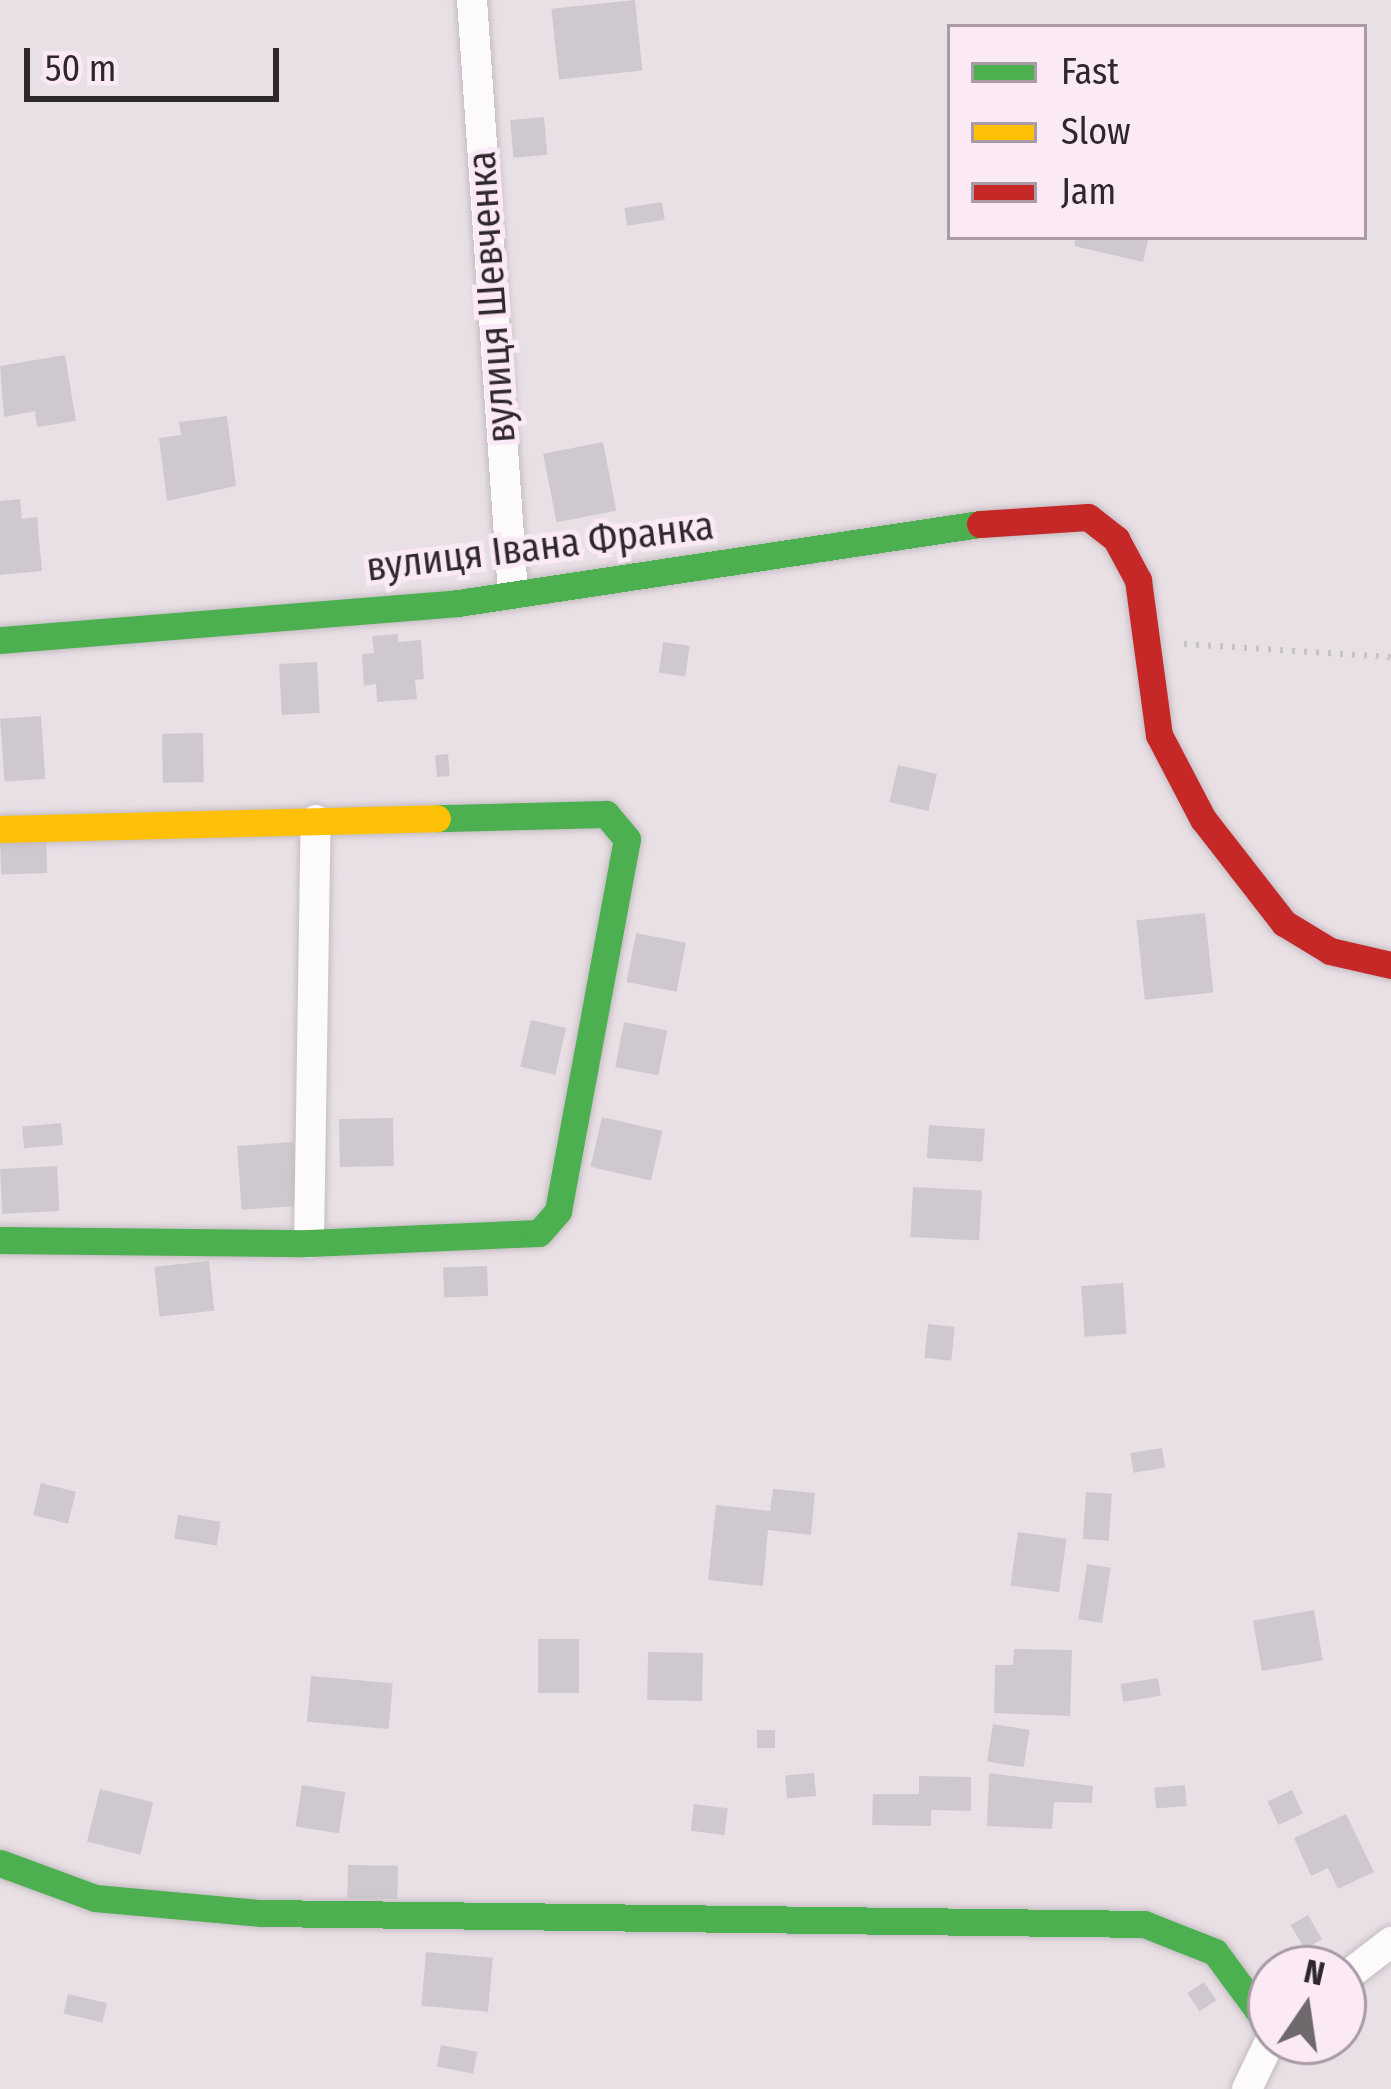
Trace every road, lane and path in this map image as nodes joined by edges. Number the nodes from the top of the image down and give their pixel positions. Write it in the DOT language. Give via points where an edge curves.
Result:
graph roads {
  1 [pos="472,0"];
  2 [pos="513,595"];
  3 [pos="0,640"];
  4 [pos="1150,642"];
  5 [pos="1391,657"];
  6 [pos="316,820"];
  7 [pos="0,829"];
  8 [pos="1391,965"];
  9 [pos="0,1240"];
  10 [pos="310,1243"];
  11 [pos="0,1864"];
  12 [pos="1391,1942"];
  13 [pos="1367,1960"];
  14 [pos="1247,1995"];
  1 -- 2 [label="street, вулиця Шевченка"];
  2 -- 3 [label="street, вулиця Івана Франка"];
  2 -- 4 [label="street, вулиця Івана Франка" via="1046,514 1088,517 1116,539 1138,580"];
  4 -- 5 [label="path"];
  4 -- 8 [label="street" via="1159,735 1203,819 1284,923 1330,951"];
  6 -- 7 [label="street"];
  6 -- 10 [label="street"];
  6 -- 10 [label="street" via="606,814 627,839 558,1211 539,1232"];
  9 -- 10 [label="street"];
  11 -- 14 [label="street" via="95,1898 261,1913 1144,1924 1216,1952"];
  12 -- 13 [label="street"];
}
